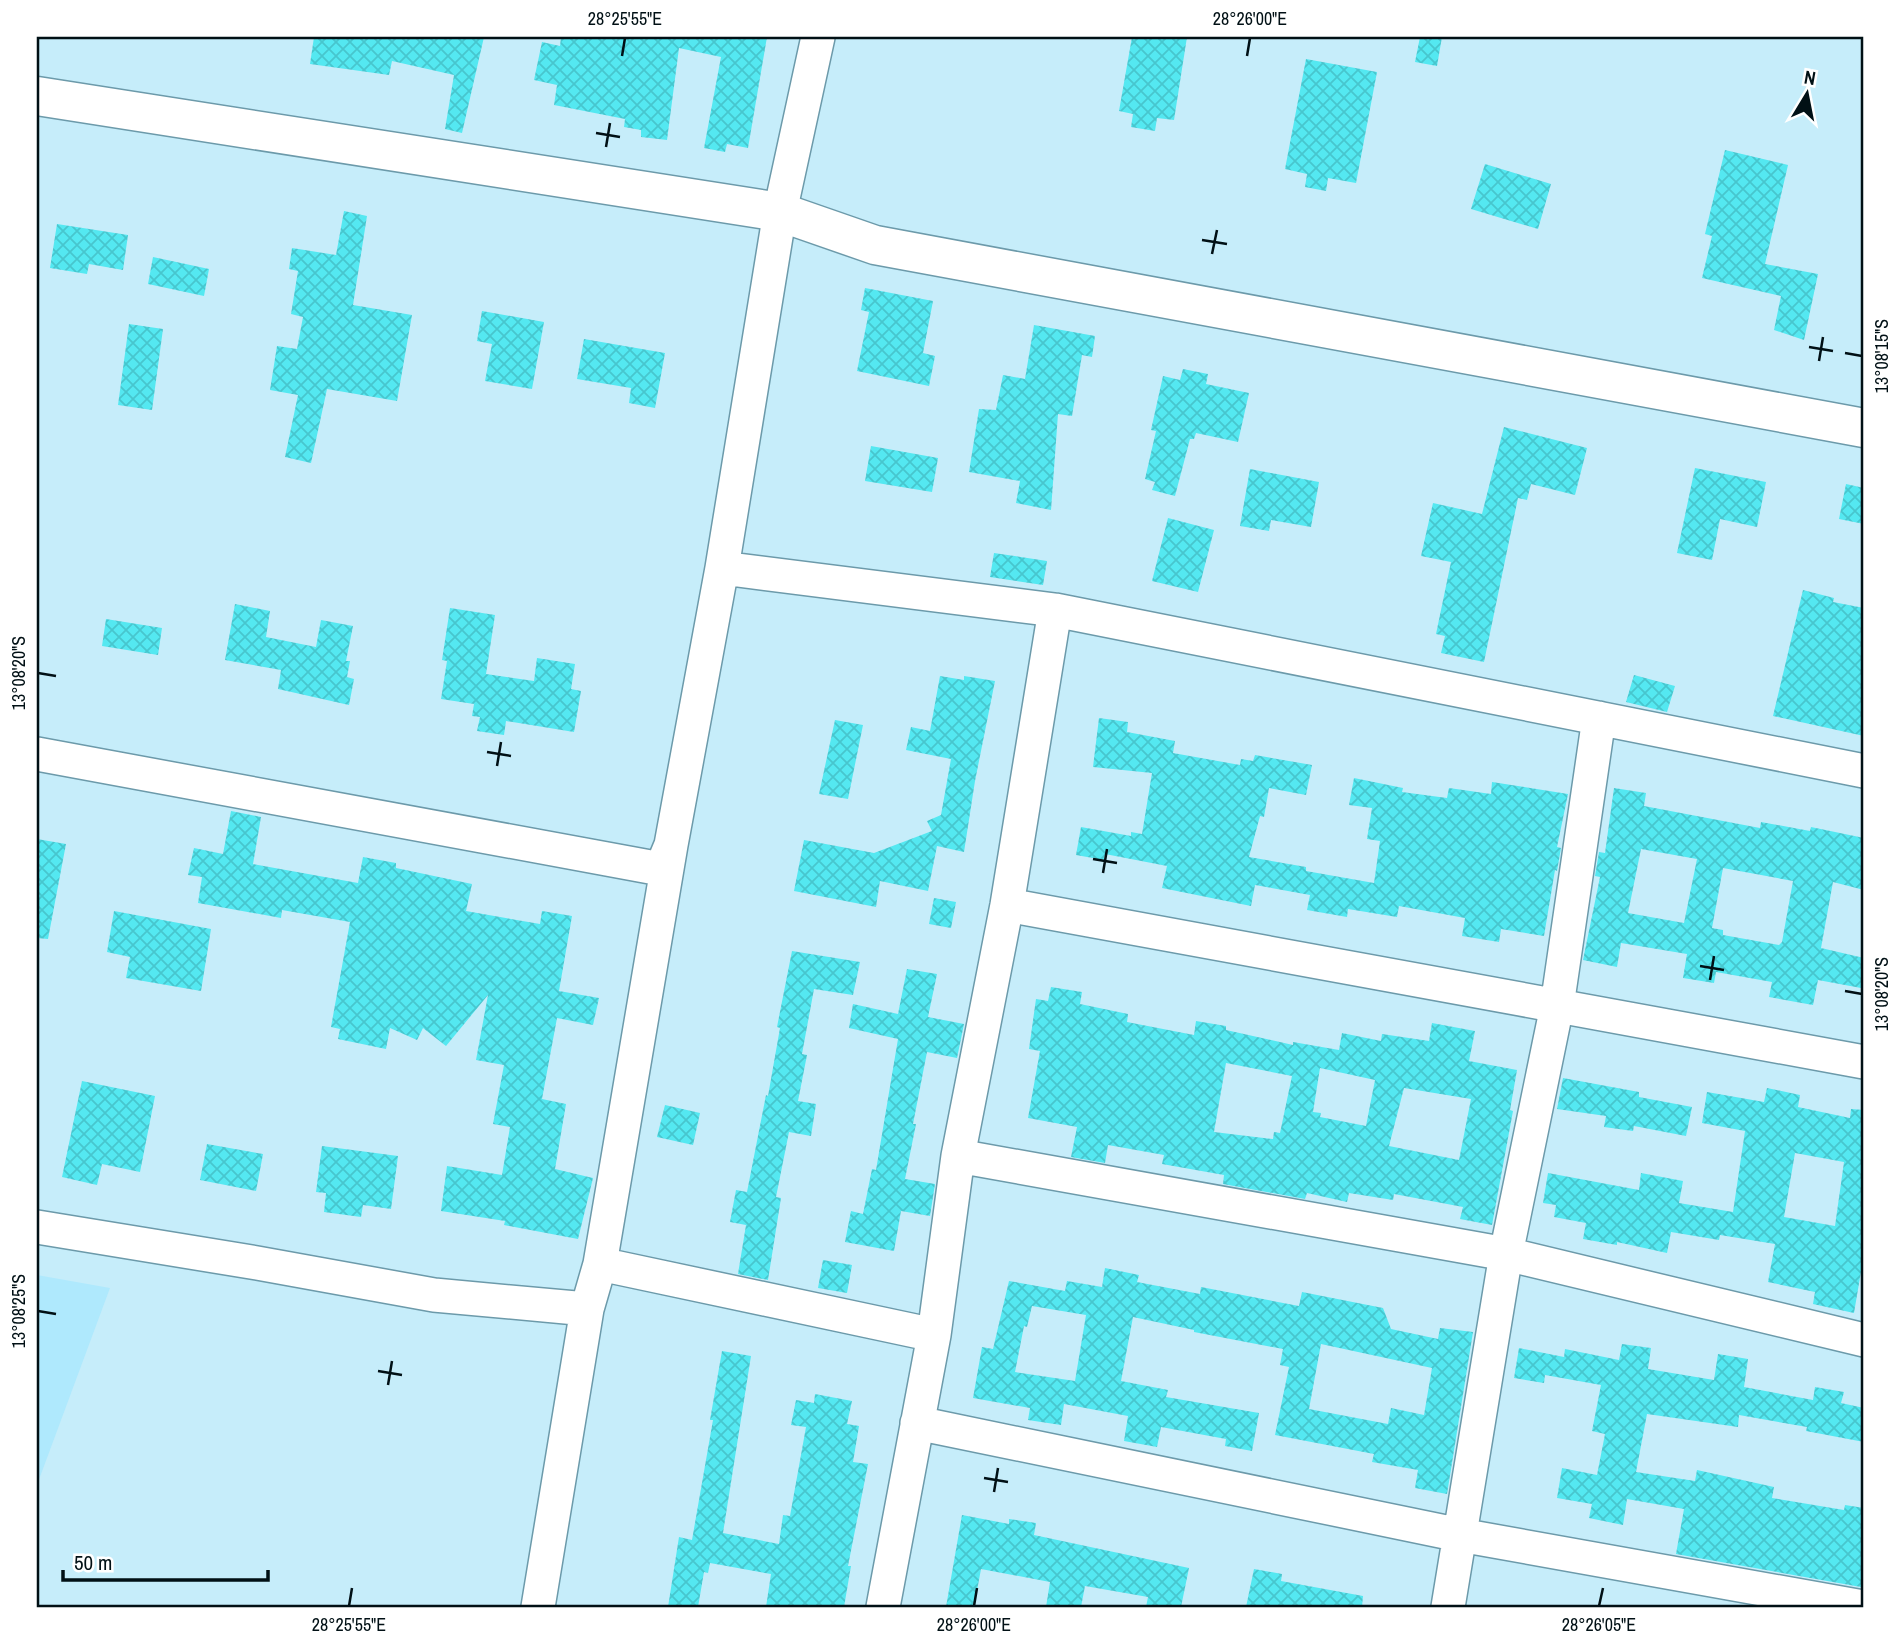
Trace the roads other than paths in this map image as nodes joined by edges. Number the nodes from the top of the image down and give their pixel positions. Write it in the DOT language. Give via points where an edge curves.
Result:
graph roads {
  1 [pos="818,37"];
  2 [pos="37,96"];
  3 [pos="780,212"];
  4 [pos="1864,429"];
  5 [pos="722,568"];
  6 [pos="1055,610"];
  7 [pos="1599,718"];
  8 [pos="37,754"];
  9 [pos="1864,771"];
  10 [pos="671,845"];
  11 [pos="1007,905"];
  12 [pos="1557,1006"];
  13 [pos="1864,1062"];
  14 [pos="958,1156"];
  15 [pos="37,1227"];
  16 [pos="1506,1254"];
  17 [pos="600,1264"];
  18 [pos="587,1309"];
  19 [pos="934,1335"];
  20 [pos="1864,1340"];
  21 [pos="916,1423"];
  22 [pos="1460,1535"];
  23 [pos="538,1607"];
  24 [pos="883,1607"];
  25 [pos="1448,1607"];
  26 [pos="1863,1607"];
  1 -- 3 [label="street"];
  2 -- 3 [label="street"];
  3 -- 4 [label="street" via="875,245"];
  3 -- 5 [label="street"];
  5 -- 6 [label="street"];
  5 -- 10 [label="street"];
  6 -- 7 [label="street"];
  6 -- 11 [label="street"];
  7 -- 9 [label="street"];
  7 -- 12 [label="street"];
  8 -- 10 [label="street" via="661,869"];
  10 -- 17 [label="street"];
  11 -- 12 [label="street"];
  11 -- 14 [label="street"];
  12 -- 13 [label="street"];
  12 -- 16 [label="street"];
  14 -- 16 [label="street"];
  14 -- 19 [label="street"];
  15 -- 18 [label="street" via="434,1295"];
  16 -- 20 [label="street"];
  16 -- 22 [label="street"];
  17 -- 18 [label="street"];
  17 -- 19 [label="street"];
  18 -- 23 [label="street"];
  19 -- 21 [label="street"];
  21 -- 22 [label="street"];
  21 -- 24 [label="street"];
  22 -- 25 [label="street"];
  22 -- 26 [label="street"];
}
